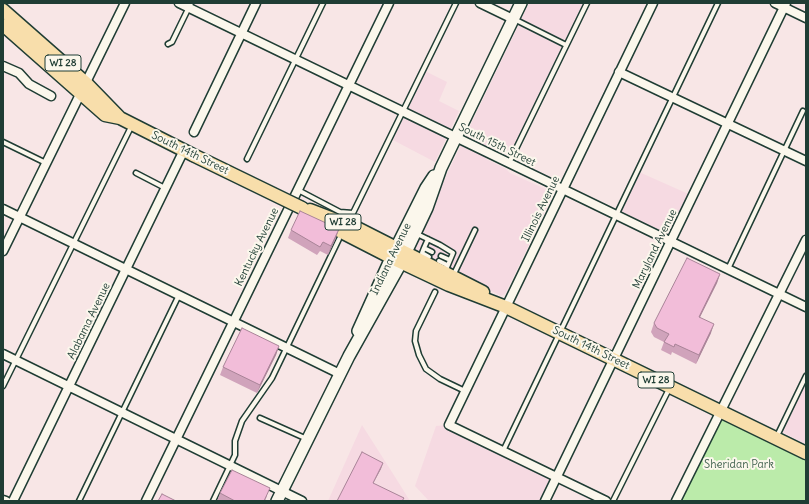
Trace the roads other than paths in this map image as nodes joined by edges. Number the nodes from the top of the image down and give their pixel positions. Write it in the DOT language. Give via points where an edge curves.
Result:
graph roads {
  1 [pos="125,3"];
  2 [pos="179,3"];
  3 [pos="256,3"];
  4 [pos="323,3"];
  5 [pos="389,3"];
  6 [pos="456,3"];
  7 [pos="480,3"];
  8 [pos="521,3"];
  9 [pos="587,3"];
  10 [pos="653,3"];
  11 [pos="718,3"];
  12 [pos="775,3"];
  13 [pos="190,5"];
  14 [pos="785,5"];
  15 [pos="3,10"];
  16 [pos="806,18"];
  17 [pos="514,19"];
  18 [pos="3,26"];
  19 [pos="242,33"];
  20 [pos="168,44"];
  21 [pos="566,45"];
  22 [pos="296,59"];
  23 [pos="3,66"];
  24 [pos="619,72"];
  25 [pos="86,83"];
  26 [pos="349,85"];
  27 [pos="80,94"];
  28 [pos="51,96"];
  29 [pos="672,98"];
  30 [pos="402,111"];
  31 [pos="803,111"];
  32 [pos="120,118"];
  33 [pos="132,125"];
  34 [pos="727,125"];
  35 [pos="194,132"];
  36 [pos="456,137"];
  37 [pos="3,142"];
  38 [pos="784,150"];
  39 [pos="189,152"];
  40 [pos="248,159"];
  41 [pos="806,161"];
  42 [pos="46,163"];
  43 [pos="509,163"];
  44 [pos="441,168"];
  45 [pos="136,173"];
  46 [pos="166,188"];
  47 [pos="563,189"];
  48 [pos="298,190"];
  49 [pos="3,208"];
  50 [pos="617,215"];
  51 [pos="20,217"];
  52 [pos="475,230"];
  53 [pos="415,233"];
  54 [pos="339,239"];
  55 [pos="428,239"];
  56 [pos="806,240"];
  57 [pos="671,241"];
  58 [pos="74,243"];
  59 [pos="424,248"];
  60 [pos="3,251"];
  61 [pos="432,252"];
  62 [pos="398,255"];
  63 [pos="441,256"];
  64 [pos="429,257"];
  65 [pos="450,260"];
  66 [pos="126,269"];
  67 [pos="446,269"];
  68 [pos="728,269"];
  69 [pos="435,292"];
  70 [pos="180,294"];
  71 [pos="780,294"];
  72 [pos="506,307"];
  73 [pos="806,307"];
  74 [pos="234,321"];
  75 [pos="560,333"];
  76 [pos="287,347"];
  77 [pos="3,354"];
  78 [pos="614,359"];
  79 [pos="16,360"];
  80 [pos="340,374"];
  81 [pos="806,376"];
  82 [pos="3,386"];
  83 [pos="670,386"];
  84 [pos="69,387"];
  85 [pos="465,391"];
  86 [pos="720,411"];
  87 [pos="122,413"];
  88 [pos="260,418"];
  89 [pos="776,438"];
  90 [pos="176,439"];
  91 [pos="307,440"];
  92 [pos="503,451"];
  93 [pos="806,453"];
  94 [pos="231,465"];
  95 [pos="556,477"];
  96 [pos="282,490"];
  97 [pos="3,500"];
  98 [pos="6,501"];
  99 [pos="13,501"];
  100 [pos="79,501"];
  101 [pos="146,501"];
  102 [pos="213,501"];
  103 [pos="277,501"];
  104 [pos="302,501"];
  105 [pos="545,501"];
  106 [pos="606,501"];
  107 [pos="613,501"];
  108 [pos="676,501"];
  1 -- 25 [label="street"];
  2 -- 13 [label="street, South 15th Street"];
  3 -- 19 [label="street"];
  4 -- 22 [label="lane"];
  5 -- 26 [label="street, Kentucky Avenue"];
  6 -- 30 [label="lane"];
  7 -- 17 [label="street"];
  8 -- 17 [label="main road, Indiana Avenue"];
  9 -- 21 [label="lane"];
  10 -- 24 [label="street, Illinois Avenue"];
  11 -- 29 [label="lane"];
  12 -- 14 [label="street"];
  13 -- 19 [label="street, South 15th Street"];
  13 -- 20 [label="lane" via="172,42"];
  14 -- 16 [label="street"];
  14 -- 34 [label="street, Maryland Avenue"];
  15 -- 25 [label="main road, WI 28"];
  17 -- 21 [label="lane"];
  17 -- 36 [label="main road, Indiana Avenue"];
  18 -- 27 [label="main road, WI 28"];
  19 -- 22 [label="street, South 15th Street"];
  19 -- 35 [label="street"];
  21 -- 43 [label="lane"];
  22 -- 26 [label="street, South 15th Street"];
  22 -- 40 [label="lane"];
  23 -- 28 [label="street" via="20,74 27,83"];
  24 -- 29 [label="street"];
  24 -- 47 [label="street, Illinois Avenue"];
  25 -- 27 [label="street"];
  25 -- 32 [label="main road, WI 28"];
  26 -- 30 [label="street, South 15th Street"];
  26 -- 48 [label="street, Kentucky Avenue"];
  27 -- 32 [label="main road, South 14th Street / WI 28" via="105,115"];
  27 -- 42 [label="street"];
  29 -- 34 [label="street"];
  29 -- 50 [label="lane"];
  30 -- 36 [label="street, South 15th Street"];
  30 -- 48 [label="lane" via="353,213 340,212"];
  31 -- 38 [label="lane"];
  32 -- 33 [label="main road, South 14th Street / WI 28"];
  33 -- 39 [label="main road, South 14th Street / WI 28"];
  33 -- 58 [label="lane"];
  34 -- 38 [label="street"];
  34 -- 57 [label="street, Maryland Avenue"];
  36 -- 43 [label="street, South 15th Street"];
  36 -- 44 [label="main road, Indiana Avenue"];
  37 -- 42 [label="lane"];
  38 -- 41 [label="street"];
  38 -- 68 [label="lane"];
  39 -- 46 [label="street, Alabama Avenue"];
  39 -- 62 [label="main road, South 14th Street / WI 28, bridge" via="302,208 327,215"];
  42 -- 51 [label="street"];
  43 -- 47 [label="street, South 15th Street"];
  44 -- 53 [label="main road, Indiana Avenue"];
  44 -- 62 [label="main road, Indiana Avenue" via="426,188"];
  45 -- 46 [label="lane"];
  46 -- 66 [label="street, Alabama Avenue"];
  47 -- 50 [label="street, South 15th Street"];
  47 -- 72 [label="street, Illinois Avenue"];
  48 -- 74 [label="street, Kentucky Avenue"];
  49 -- 51 [label="street"];
  50 -- 57 [label="street, South 15th Street"];
  50 -- 75 [label="lane"];
  51 -- 58 [label="street"];
  51 -- 60 [label="street"];
  52 -- 67 [label="lane"];
  53 -- 55 [label="lane"];
  53 -- 62 [label="main road, Indiana Avenue"];
  54 -- 76 [label="lane"];
  55 -- 59 [label="lane"];
  55 -- 65 [label="lane" via="450,250 453,253"];
  56 -- 71 [label="street"];
  57 -- 68 [label="street, South 15th Street"];
  57 -- 78 [label="street, Maryland Avenue"];
  58 -- 66 [label="street"];
  58 -- 79 [label="lane"];
  59 -- 61 [label="lane"];
  59 -- 64 [label="lane" via="422,253"];
  62 -- 67 [label="main road, South 14th Street / WI 28"];
  62 -- 72 [label="main road, South 14th Street / WI 28" via="476,297"];
  62 -- 80 [label="main road, Indiana Avenue" via="365,313"];
  63 -- 65 [label="lane"];
  65 -- 67 [label="lane"];
  66 -- 70 [label="street"];
  66 -- 84 [label="street, Alabama Avenue"];
  67 -- 72 [label="main road, South 14th Street / WI 28"];
  68 -- 71 [label="street, South 15th Street"];
  69 -- 85 [label="lane" via="416,331 415,341 419,355 426,369"];
  70 -- 74 [label="street"];
  70 -- 87 [label="lane"];
  71 -- 73 [label="street, South 15th Street"];
  71 -- 86 [label="street"];
  72 -- 75 [label="main road, South 14th Street / WI 28"];
  72 -- 85 [label="street, Illinois Avenue"];
  74 -- 76 [label="street"];
  74 -- 90 [label="street, Kentucky Avenue"];
  75 -- 78 [label="main road, South 14th Street / WI 28"];
  75 -- 92 [label="lane"];
  76 -- 80 [label="street"];
  76 -- 94 [label="lane" via="265,390 242,421"];
  77 -- 79 [label="street"];
  78 -- 83 [label="main road, South 14th Street / WI 28"];
  78 -- 95 [label="street, Maryland Avenue"];
  79 -- 82 [label="lane"];
  79 -- 84 [label="street"];
  80 -- 91 [label="main road, Indiana Avenue"];
  81 -- 89 [label="lane"];
  83 -- 86 [label="main road, South 14th Street / WI 28"];
  83 -- 107 [label="lane"];
  84 -- 87 [label="street"];
  84 -- 99 [label="street, Alabama Avenue"];
  85 -- 92 [label="street, Illinois Avenue" via="449,425"];
  86 -- 89 [label="main road, South 14th Street / WI 28"];
  86 -- 108 [label="street"];
  87 -- 90 [label="street"];
  87 -- 100 [label="lane"];
  88 -- 91 [label="lane"];
  89 -- 93 [label="main road, South 14th Street / WI 28"];
  90 -- 94 [label="street"];
  90 -- 101 [label="street, Kentucky Avenue"];
  91 -- 96 [label="main road, Indiana Avenue"];
  92 -- 95 [label="street"];
  94 -- 96 [label="street"];
  94 -- 102 [label="lane"];
  95 -- 105 [label="street, Maryland Avenue"];
  95 -- 106 [label="street"];
  96 -- 103 [label="main road, Indiana Avenue"];
  96 -- 104 [label="street"];
  97 -- 98 [label="street"];
}
